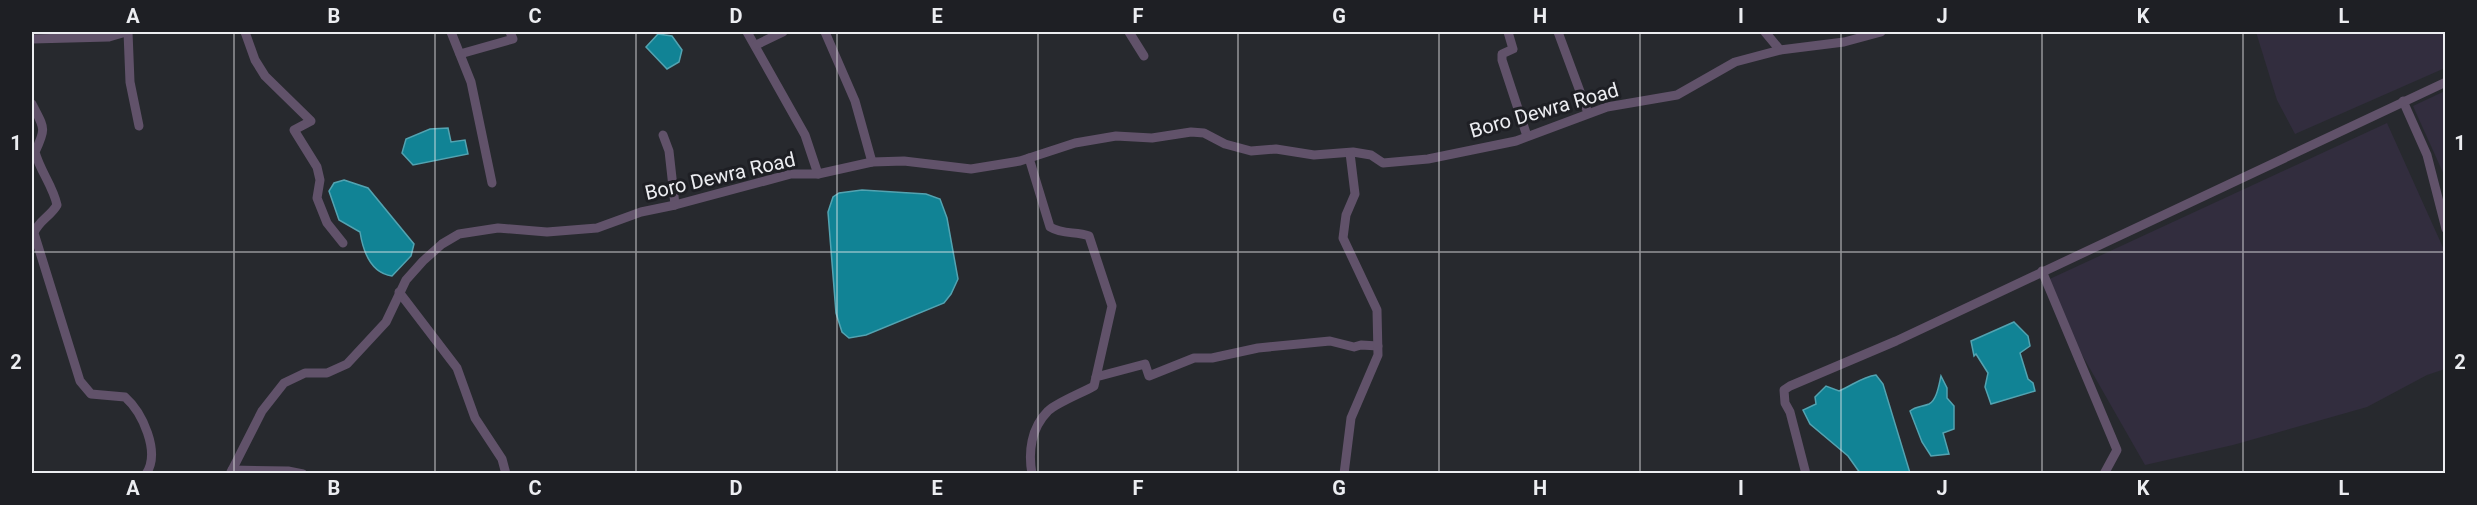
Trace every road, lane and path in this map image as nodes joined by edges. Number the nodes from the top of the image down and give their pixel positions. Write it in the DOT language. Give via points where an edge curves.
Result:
graph roads {
  1 [pos="127,32"];
  2 [pos="245,32"];
  3 [pos="451,32"];
  4 [pos="510,32"];
  5 [pos="747,32"];
  6 [pos="783,32"];
  7 [pos="825,32"];
  8 [pos="1129,32"];
  9 [pos="1508,32"];
  10 [pos="1558,32"];
  11 [pos="1765,32"];
  12 [pos="1881,32"];
  13 [pos="32,39"];
  14 [pos="756,45"];
  15 [pos="1780,50"];
  16 [pos="460,54"];
  17 [pos="1144,56"];
  18 [pos="2445,82"];
  19 [pos="2403,101"];
  20 [pos="32,104"];
  21 [pos="1588,113"];
  22 [pos="139,126"];
  23 [pos="663,135"];
  24 [pos="1527,136"];
  25 [pos="1350,153"];
  26 [pos="1029,158"];
  27 [pos="872,162"];
  28 [pos="818,174"];
  29 [pos="492,183"];
  30 [pos="675,205"];
  31 [pos="2445,229"];
  32 [pos="343,243"];
  33 [pos="2042,271"];
  34 [pos="399,292"];
  35 [pos="1378,346"];
  36 [pos="1096,376"];
  37 [pos="231,472"];
  38 [pos="146,474"];
  39 [pos="303,474"];
  40 [pos="506,474"];
  41 [pos="1032,474"];
  42 [pos="1344,474"];
  43 [pos="1806,474"];
  44 [pos="2103,474"];
  1 -- 13 [label="street" via="109,37"];
  1 -- 22 [label="street" via="130,82"];
  2 -- 32 [label="street" via="265,76 311,121 294,130 317,167 317,198 327,223"];
  3 -- 16 [label="street"];
  4 -- 16 [label="street" via="513,39"];
  5 -- 14 [label="street"];
  6 -- 14 [label="street"];
  7 -- 27 [label="street" via="855,101"];
  8 -- 17 [label="street"];
  9 -- 24 [label="street" via="1513,49 1502,54 1502,60"];
  10 -- 21 [label="street"];
  11 -- 15 [label="street"];
  12 -- 15 [label="street, Boro Dewra Road" via="1844,42"];
  14 -- 28 [label="street" via="805,135"];
  15 -- 21 [label="street, Boro Dewra Road" via="1735,62 1677,95"];
  16 -- 29 [label="street" via="471,82"];
  18 -- 19 [label="street"];
  19 -- 31 [label="street" via="2427,155"];
  19 -- 33 [label="street"];
  20 -- 38 [label="street" via="44,134 35,152 38,166 55,194 57,205 34,233 66,341 80,381 91,394 124,397 139,414 150,447 150,468"];
  21 -- 24 [label="street, Boro Dewra Road"];
  23 -- 30 [label="street" via="669,151"];
  24 -- 25 [label="street, Boro Dewra Road" via="1404,162 1383,163 1371,155"];
  25 -- 26 [label="street, Boro Dewra Road" via="1251,151 1191,132 1152,138 1116,136 1075,143"];
  25 -- 35 [label="street" via="1355,194 1346,215 1343,238 1377,310"];
  26 -- 27 [label="street, Boro Dewra Road" via="971,169 904,161"];
  26 -- 36 [label="street" via="1050,227 1060,233 1089,236 1105,282 1112,306"];
  27 -- 28 [label="street, Boro Dewra Road"];
  28 -- 30 [label="street, Boro Dewra Road" via="791,174"];
  30 -- 34 [label="street, Boro Dewra Road" via="597,228 548,232 498,228 459,234 423,261"];
  33 -- 43 [label="street" via="1784,390"];
  33 -- 44 [label="street" via="2117,450"];
  34 -- 37 [label="street, Boro Dewra Road" via="386,321 347,363 327,373 305,372 284,383 262,411"];
  34 -- 40 [label="street" via="457,368 472,411 502,459"];
  35 -- 36 [label="street" via="1354,347 1330,341 1258,348 1194,358 1149,376 1145,364"];
  35 -- 42 [label="street" via="1378,355 1351,418"];
  36 -- 41 [label="street" via="1094,386 1048,411 1029,449"];
  37 -- 39 [label="street"];
}
